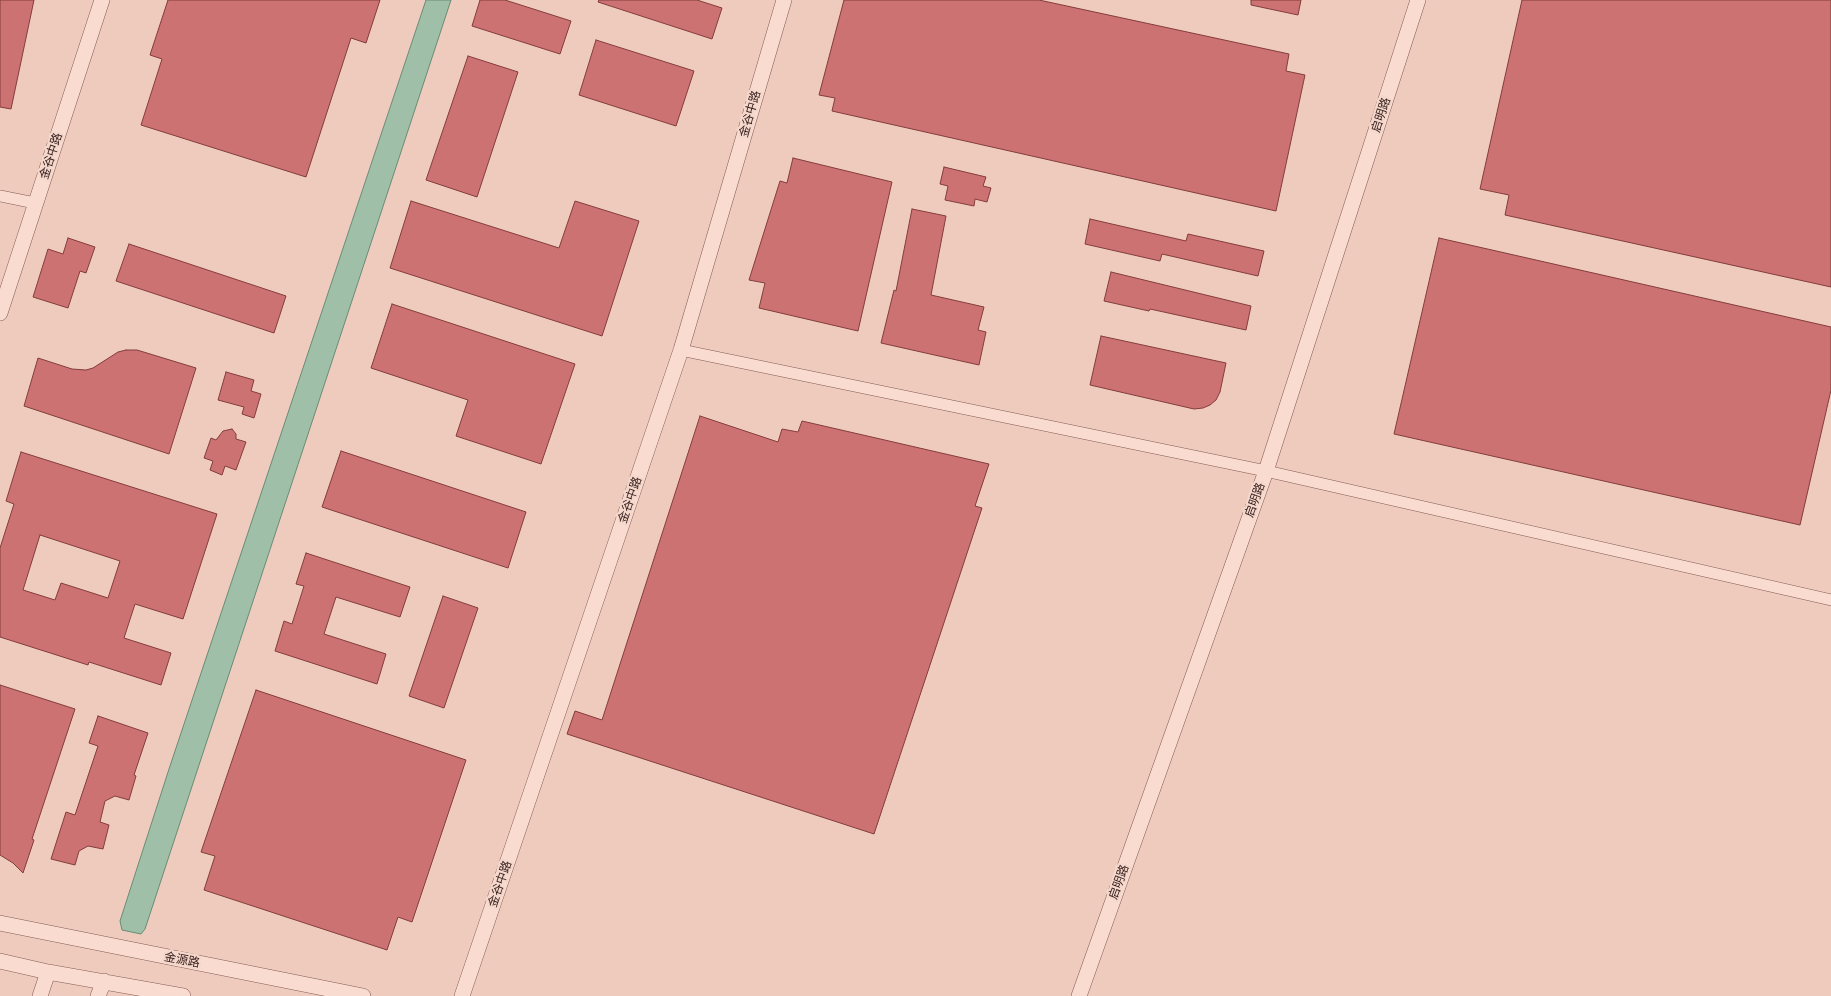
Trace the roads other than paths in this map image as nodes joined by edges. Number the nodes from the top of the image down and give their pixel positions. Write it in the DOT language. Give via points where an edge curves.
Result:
graph roads {
  1 [pos="102,0"];
  2 [pos="784,0"];
  3 [pos="1418,0"];
  4 [pos="0,196"];
  5 [pos="35,203"];
  6 [pos="0,313"];
  7 [pos="681,350"];
  8 [pos="1266,470"];
  9 [pos="1831,600"];
  10 [pos="0,923"];
  11 [pos="0,961"];
  12 [pos="48,972"];
  13 [pos="104,981"];
  14 [pos="40,996"];
  15 [pos="98,996"];
  16 [pos="183,996"];
  17 [pos="363,996"];
  18 [pos="462,996"];
  19 [pos="1079,996"];
  1 -- 5 [label="street, 金谷中路"];
  2 -- 7 [label="street, 金谷中路"];
  3 -- 8 [label="street, 启明路"];
  4 -- 5 [label="street"];
  5 -- 6 [label="street, 金谷中路"];
  7 -- 8 [label="street"];
  7 -- 18 [label="street, 金谷中路"];
  8 -- 9 [label="street"];
  8 -- 19 [label="street, 启明路"];
  10 -- 17 [label="street, 金源路"];
  11 -- 12 [label="street"];
  12 -- 13 [label="street"];
  12 -- 14 [label="street"];
  13 -- 15 [label="street"];
  13 -- 16 [label="street"];
}
